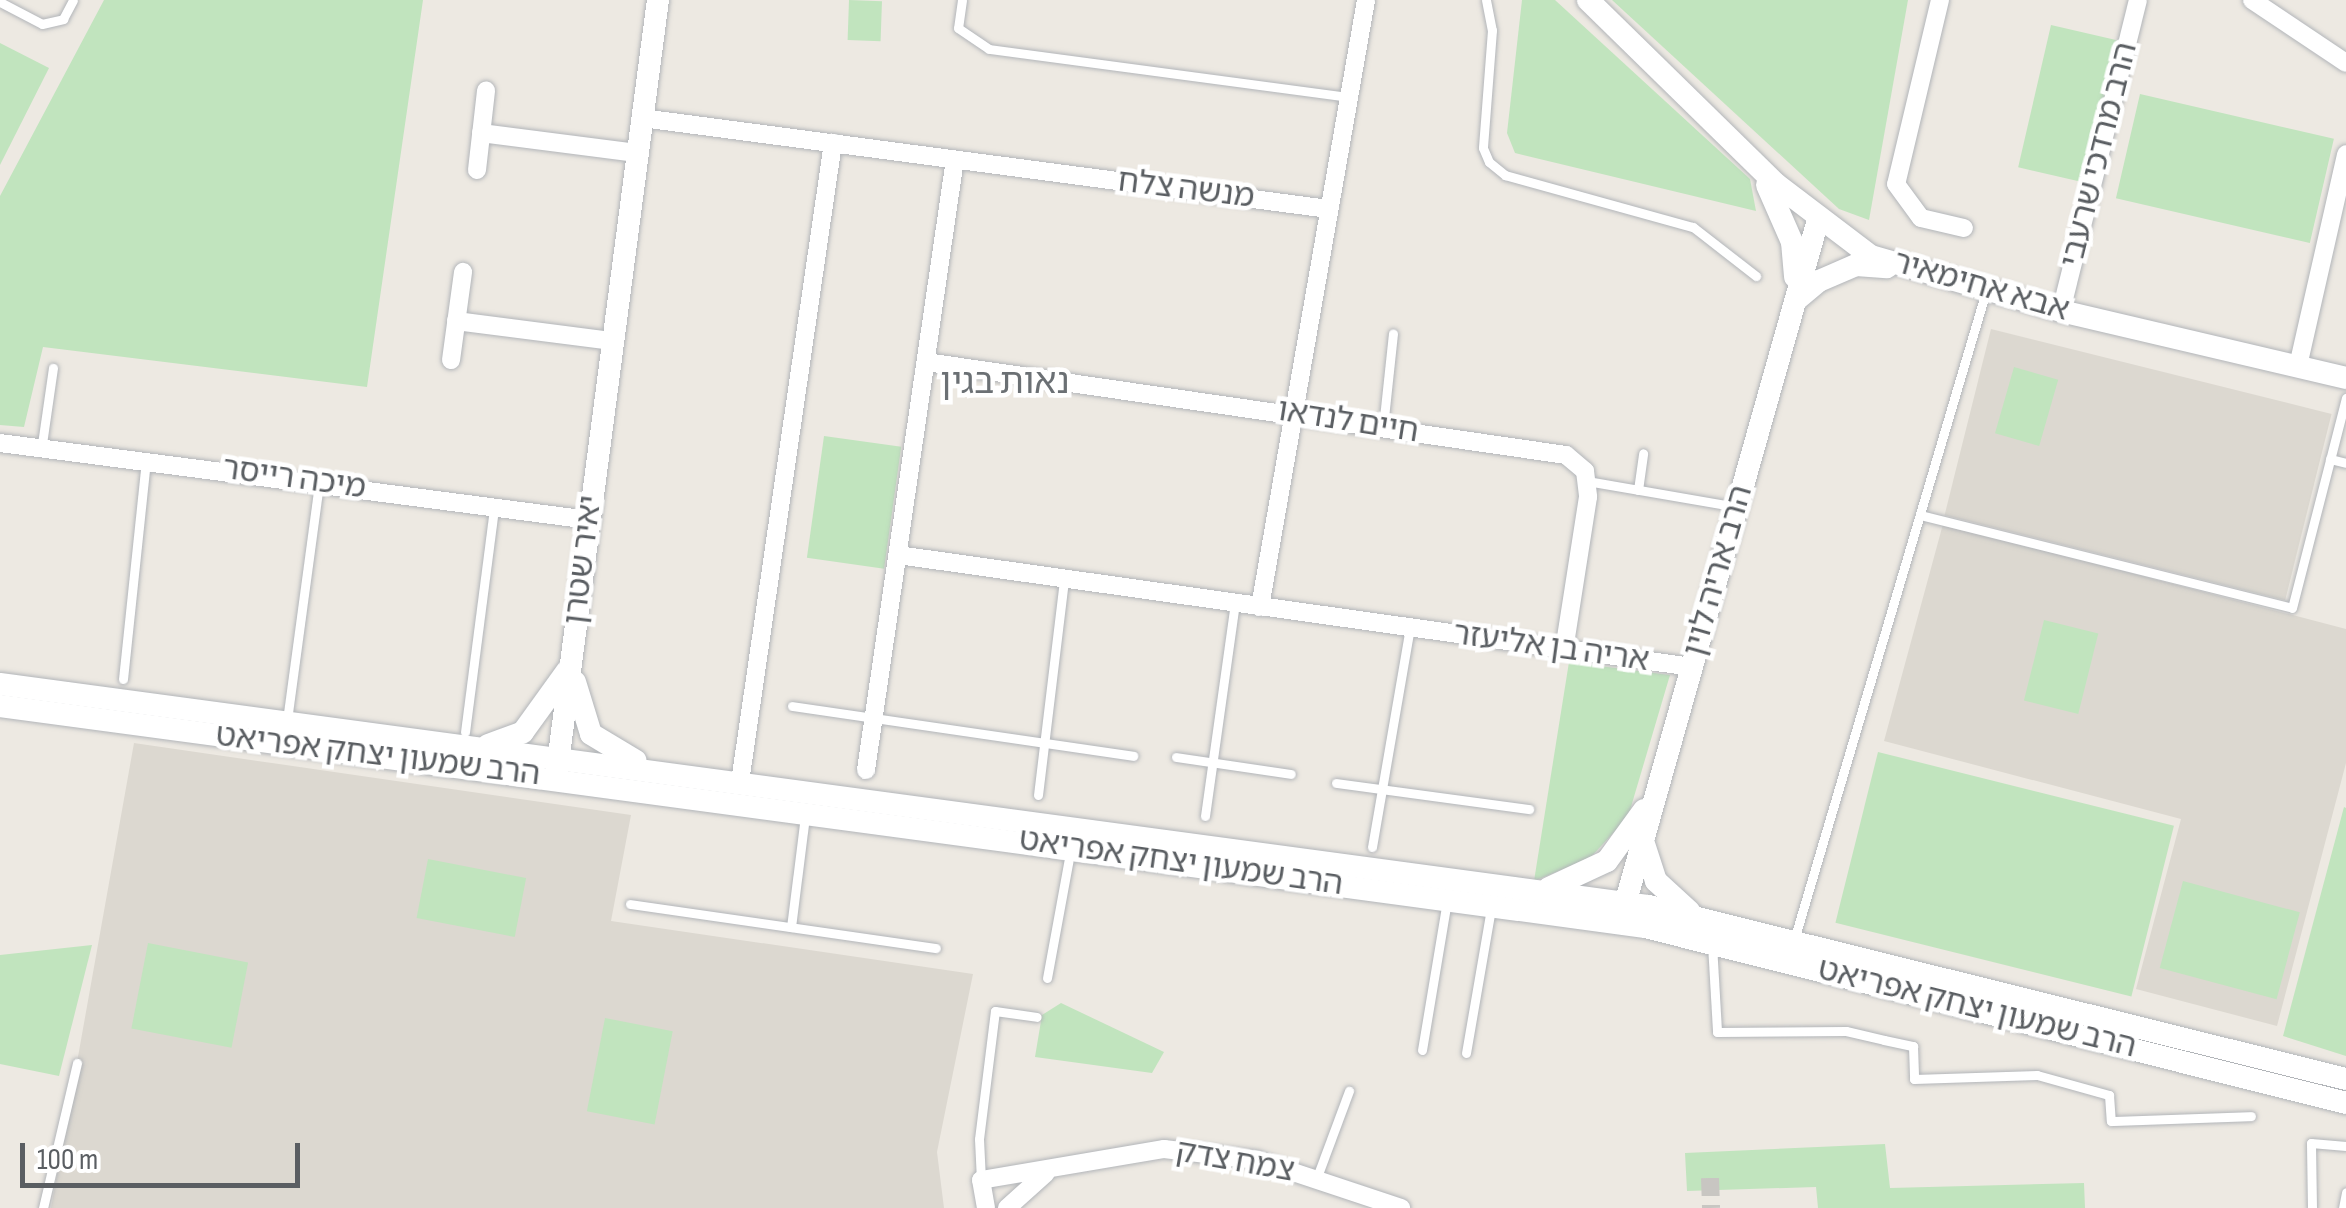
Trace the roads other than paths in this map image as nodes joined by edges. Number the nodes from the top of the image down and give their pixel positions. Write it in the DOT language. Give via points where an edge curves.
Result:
graph roads {
  1 [pos="72,0"];
  2 [pos="658,0"];
  3 [pos="962,0"];
  4 [pos="1366,0"];
  5 [pos="1486,0"];
  6 [pos="1588,0"];
  7 [pos="1940,0"];
  8 [pos="2138,0"];
  9 [pos="2252,0"];
  10 [pos="0,2"];
  11 [pos="2346,63"];
  12 [pos="486,91"];
  13 [pos="1349,97"];
  14 [pos="642,118"];
  15 [pos="481,132"];
  16 [pos="833,144"];
  17 [pos="638,153"];
  18 [pos="2346,154"];
  19 [pos="1750,158"];
  20 [pos="955,160"];
  21 [pos="477,170"];
  22 [pos="1330,208"];
  23 [pos="1818,220"];
  24 [pos="1964,228"];
  25 [pos="1899,268"];
  26 [pos="463,272"];
  27 [pos="1756,276"];
  28 [pos="1986,291"];
  29 [pos="1796,300"];
  30 [pos="2061,311"];
  31 [pos="456,321"];
  32 [pos="1393,334"];
  33 [pos="613,341"];
  34 [pos="452,360"];
  35 [pos="926,362"];
  36 [pos="2298,366"];
  37 [pos="53,368"];
  38 [pos="2346,378"];
  39 [pos="2346,398"];
  40 [pos="1294,413"];
  41 [pos="1383,427"];
  42 [pos="0,444"];
  43 [pos="42,444"];
  44 [pos="1643,453"];
  45 [pos="146,459"];
  46 [pos="2330,459"];
  47 [pos="2346,462"];
  48 [pos="319,482"];
  49 [pos="1588,482"];
  50 [pos="1638,490"];
  51 [pos="1737,507"];
  52 [pos="494,509"];
  53 [pos="1920,515"];
  54 [pos="590,520"];
  55 [pos="898,555"];
  56 [pos="1064,579"];
  57 [pos="1235,603"];
  58 [pos="1260,606"];
  59 [pos="1410,628"];
  60 [pos="1564,650"];
  61 [pos="571,664"];
  62 [pos="1692,668"];
  63 [pos="123,679"];
  64 [pos="0,684"];
  65 [pos="0,706"];
  66 [pos="792,706"];
  67 [pos="288,713"];
  68 [pos="874,718"];
  69 [pos="469,739"];
  70 [pos="1044,742"];
  71 [pos="1133,756"];
  72 [pos="1176,756"];
  73 [pos="1213,762"];
  74 [pos="557,768"];
  75 [pos="656,770"];
  76 [pos="866,770"];
  77 [pos="1291,774"];
  78 [pos="740,782"];
  79 [pos="1336,782"];
  80 [pos="1382,788"];
  81 [pos="1657,790"];
  82 [pos="1038,795"];
  83 [pos="1529,809"];
  84 [pos="805,812"];
  85 [pos="1205,816"];
  86 [pos="1642,841"];
  87 [pos="1372,846"];
  88 [pos="1071,848"];
  89 [pos="1535,890"];
  90 [pos="1447,900"];
  91 [pos="630,904"];
  92 [pos="1492,906"];
  93 [pos="1622,913"];
  94 [pos="790,927"];
  95 [pos="1709,930"];
  96 [pos="1794,940"];
  97 [pos="936,948"];
  98 [pos="1047,978"];
  99 [pos="1037,1017"];
  100 [pos="1422,1050"];
  101 [pos="1466,1053"];
  102 [pos="77,1063"];
  103 [pos="2346,1079"];
  104 [pos="1349,1091"];
  105 [pos="2346,1103"];
  106 [pos="2252,1116"];
  107 [pos="2346,1146"];
  108 [pos="1064,1165"];
  109 [pos="1317,1177"];
  110 [pos="982,1180"];
  111 [pos="2346,1192"];
  112 [pos="43,1208"];
  113 [pos="986,1208"];
  114 [pos="1006,1208"];
  115 [pos="1400,1208"];
  116 [pos="2312,1208"];
  117 [pos="2343,1208"];
  1 -- 10 [label="lane" via="63,19 42,24"];
  2 -- 14 [label="street, יאיר שטרן"];
  3 -- 13 [label="lane" via="958,28 989,49"];
  4 -- 13 [label="street"];
  5 -- 27 [label="lane" via="1492,30 1482,148 1489,162 1505,175 1692,227"];
  6 -- 19 [label="street, אבא אחימאיר"];
  7 -- 24 [label="street" via="1896,184 1921,218"];
  8 -- 30 [label="street, הרב מרדכי שרעבי"];
  9 -- 11 [label="street"];
  12 -- 15 [label="street"];
  13 -- 22 [label="street"];
  14 -- 16 [label="street, מנשה צלח"];
  14 -- 17 [label="street, יאיר שטרן"];
  15 -- 17 [label="street"];
  15 -- 21 [label="street"];
  16 -- 20 [label="street, מנשה צלח"];
  16 -- 78 [label="street"];
  17 -- 33 [label="street, יאיר שטרן"];
  18 -- 36 [label="street"];
  19 -- 23 [label="street, אבא אחימאיר"];
  19 -- 29 [label="street" via="1787,226"];
  20 -- 22 [label="street, מנשה צלח"];
  20 -- 35 [label="street"];
  22 -- 40 [label="street"];
  23 -- 25 [label="street, אבא אחימאיר"];
  23 -- 29 [label="street, הרב אריה לוין"];
  25 -- 28 [label="street, אבא אחימאיר"];
  25 -- 29 [label="street" via="1856,265"];
  26 -- 31 [label="street"];
  28 -- 30 [label="street, אבא אחימאיר"];
  28 -- 53 [label="lane"];
  29 -- 51 [label="street, הרב אריה לוין"];
  30 -- 36 [label="street, אבא אחימאיר"];
  31 -- 33 [label="street"];
  31 -- 34 [label="street"];
  32 -- 41 [label="lane"];
  33 -- 54 [label="street, יאיר שטרן"];
  35 -- 40 [label="street, חיים לנדאו"];
  35 -- 55 [label="street"];
  36 -- 38 [label="street, אבא אחימאיר"];
  37 -- 43 [label="lane"];
  39 -- 46 [label="lane"];
  40 -- 41 [label="street, חיים לנדאו"];
  40 -- 58 [label="street"];
  41 -- 49 [label="street, חיים לנדאו" via="1566,455"];
  42 -- 43 [label="street, מיכה רייסר"];
  43 -- 45 [label="street, מיכה רייסר"];
  44 -- 50 [label="lane"];
  45 -- 48 [label="street, מיכה רייסר"];
  45 -- 63 [label="lane"];
  46 -- 47 [label="lane"];
  46 -- 53 [label="lane" via="2292,608"];
  48 -- 52 [label="street, מיכה רייסר"];
  48 -- 67 [label="lane"];
  49 -- 50 [label="lane"];
  49 -- 60 [label="street"];
  50 -- 51 [label="lane"];
  51 -- 62 [label="street, הרב אריה לוין"];
  52 -- 54 [label="street, מיכה רייסר"];
  52 -- 69 [label="lane"];
  53 -- 96 [label="lane"];
  54 -- 61 [label="street, יאיר שטרן"];
  55 -- 56 [label="street, אריה בן אליעזר"];
  55 -- 68 [label="street"];
  56 -- 57 [label="street, אריה בן אליעזר"];
  56 -- 70 [label="lane"];
  57 -- 58 [label="street, אריה בן אליעזר"];
  57 -- 73 [label="lane"];
  58 -- 59 [label="street, אריה בן אליעזר"];
  59 -- 60 [label="street, אריה בן אליעזר"];
  59 -- 80 [label="lane, אריה בן אליעזר"];
  60 -- 62 [label="street, אריה בן אליעזר"];
  61 -- 69 [label="street" via="523,732"];
  61 -- 74 [label="street, יאיר שטרן"];
  61 -- 75 [label="street" via="591,734"];
  62 -- 81 [label="street, הרב אריה לוין"];
  64 -- 69 [label="street, הרב שמעון יצחק אפריאט"];
  65 -- 74 [label="street, הרב שמעון יצחק אפריאט"];
  66 -- 68 [label="lane"];
  68 -- 70 [label="lane"];
  68 -- 76 [label="street"];
  69 -- 74 [label="street, הרב שמעון יצחק אפריאט"];
  70 -- 71 [label="lane"];
  70 -- 82 [label="lane"];
  72 -- 73 [label="lane"];
  73 -- 77 [label="lane"];
  73 -- 85 [label="lane"];
  74 -- 75 [label="street, הרב שמעון יצחק אפריאט"];
  74 -- 84 [label="street, הרב שמעון יצחק אפריאט"];
  75 -- 78 [label="street, הרב שמעון יצחק אפריאט"];
  78 -- 89 [label="street, הרב שמעון יצחק אפריאט"];
  79 -- 80 [label="lane"];
  80 -- 83 [label="lane"];
  80 -- 87 [label="lane, אריה בן אליעזר"];
  81 -- 86 [label="street, הרב אריה לוין"];
  81 -- 89 [label="street" via="1607,861"];
  84 -- 88 [label="street, הרב שמעון יצחק אפריאט"];
  84 -- 94 [label="lane"];
  86 -- 93 [label="street, הרב אריה לוין"];
  86 -- 95 [label="street" via="1667,896"];
  88 -- 90 [label="street, הרב שמעון יצחק אפריאט"];
  88 -- 98 [label="lane"];
  89 -- 93 [label="street, הרב שמעון יצחק אפריאט"];
  90 -- 92 [label="street, הרב שמעון יצחק אפריאט"];
  90 -- 100 [label="lane"];
  91 -- 94 [label="lane"];
  92 -- 93 [label="street, הרב שמעון יצחק אפריאט"];
  92 -- 101 [label="lane"];
  93 -- 95 [label="street, הרב שמעון יצחק אפריאט"];
  94 -- 97 [label="lane"];
  95 -- 96 [label="street, הרב שמעון יצחק אפריאט"];
  95 -- 105 [label="street, הרב שמעון יצחק אפריאט"];
  95 -- 106 [label="lane" via="1718,1032 1846,1031 1914,1046 1914,1079 2036,1075 2109,1095 2111,1121"];
  96 -- 103 [label="street, הרב שמעון יצחק אפריאט"];
  99 -- 110 [label="lane" via="995,1011 978,1139"];
  102 -- 112 [label="lane"];
  104 -- 109 [label="lane"];
  107 -- 116 [label="lane" via="2312,1143"];
  108 -- 109 [label="street, צמח צדק" via="1164,1149 1257,1160"];
  108 -- 110 [label="street, צמח צדק"];
  108 -- 114 [label="street, צמח צדק" via="1036,1178"];
  109 -- 115 [label="street, צמח צדק"];
  110 -- 113 [label="street"];
  111 -- 117 [label="lane"];
}
